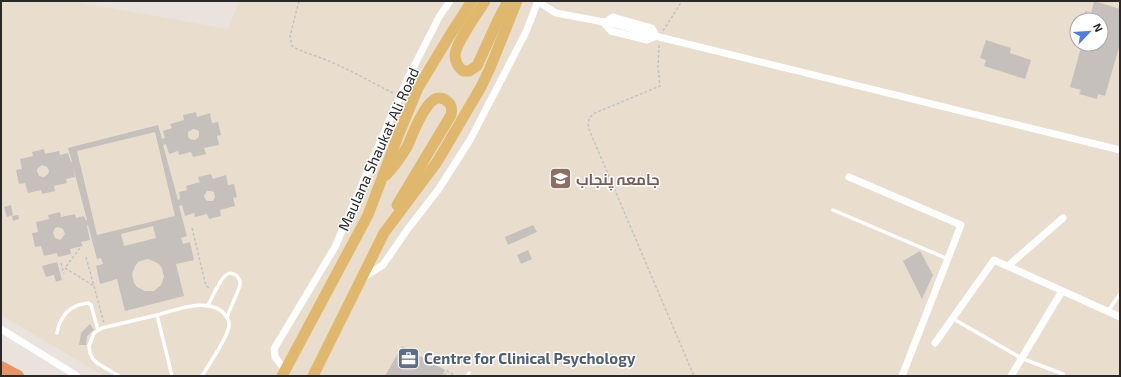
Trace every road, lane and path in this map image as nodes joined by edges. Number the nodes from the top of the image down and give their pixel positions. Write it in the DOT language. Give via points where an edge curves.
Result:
graph roads {
  1 [pos="299,1"];
  2 [pos="450,1"];
  3 [pos="472,1"];
  4 [pos="485,1"];
  5 [pos="508,1"];
  6 [pos="517,1"];
  7 [pos="538,1"];
  8 [pos="682,1"];
  9 [pos="604,23"];
  10 [pos="658,36"];
  11 [pos="400,96"];
  12 [pos="1120,150"];
  13 [pos="849,177"];
  14 [pos="382,180"];
  15 [pos="833,210"];
  16 [pos="1063,218"];
  17 [pos="388,227"];
  18 [pos="192,228"];
  19 [pos="80,248"];
  20 [pos="86,257"];
  21 [pos="948,259"];
  22 [pos="61,263"];
  23 [pos="1008,266"];
  24 [pos="64,268"];
  25 [pos="64,274"];
  26 [pos="363,277"];
  27 [pos="94,286"];
  28 [pos="1062,291"];
  29 [pos="216,292"];
  30 [pos="1120,294"];
  31 [pos="208,305"];
  32 [pos="1108,311"];
  33 [pos="157,315"];
  34 [pos="227,317"];
  35 [pos="1120,317"];
  36 [pos="952,318"];
  37 [pos="105,327"];
  38 [pos="1,330"];
  39 [pos="98,330"];
  40 [pos="57,333"];
  41 [pos="935,343"];
  42 [pos="1021,358"];
  43 [pos="1,367"];
  44 [pos="284,373"];
  45 [pos="18,376"];
  46 [pos="77,376"];
  47 [pos="119,376"];
  48 [pos="172,376"];
  49 [pos="202,376"];
  50 [pos="313,376"];
  51 [pos="444,376"];
  52 [pos="456,376"];
  53 [pos="694,376"];
  54 [pos="902,376"];
  55 [pos="1011,376"];
  56 [pos="1062,376"];
  1 -- 11 [label="path" via="290,36 292,46"];
  2 -- 11 [label="street" via="439,17"];
  3 -- 14 [label="main road, Maulana Shaukat Ali Road" via="418,88"];
  4 -- 5 [label="main road" via="457,48 457,66 463,71 469,71 477,66"];
  6 -- 17 [label="main road" via="475,98 437,162"];
  7 -- 9 [label="street" via="556,13"];
  7 -- 26 [label="street" via="526,32 470,140 438,190 383,265"];
  8 -- 10 [label="path"];
  9 -- 10 [label="street" via="611,31 647,40"];
  9 -- 10 [label="street" via="613,18 652,28"];
  10 -- 12 [label="street"];
  10 -- 53 [label="path" via="660,86 595,113 589,118 588,127"];
  11 -- 44 [label="street" via="335,247 274,349 275,357"];
  13 -- 21 [label="street" via="961,225"];
  14 -- 17 [label="main road" via="407,148 430,102 439,98 448,102 451,115 395,210"];
  14 -- 44 [label="main road, Maulana Shaukat Ali Road" via="368,215"];
  15 -- 21 [label="lane"];
  16 -- 23 [label="street"];
  17 -- 26 [label="main road"];
  18 -- 29 [label="path" via="206,286"];
  19 -- 24 [label="path"];
  20 -- 27 [label="path"];
  21 -- 54 [label="street"];
  22 -- 24 [label="path"];
  23 -- 28 [label="street"];
  23 -- 36 [label="street" via="994,260"];
  24 -- 25 [label="path"];
  24 -- 27 [label="path"];
  26 -- 50 [label="main road"];
  27 -- 37 [label="path"];
  28 -- 32 [label="street"];
  28 -- 42 [label="street"];
  29 -- 31 [label="lane"];
  29 -- 34 [label="lane" via="224,276 231,273 238,277 240,284"];
  30 -- 32 [label="lane"];
  31 -- 33 [label="lane" via="199,304"];
  31 -- 34 [label="lane" via="222,311"];
  32 -- 35 [label="street"];
  33 -- 37 [label="lane"];
  33 -- 48 [label="lane"];
  34 -- 49 [label="lane" via="228,332"];
  36 -- 41 [label="street"];
  36 -- 42 [label="lane"];
  37 -- 39 [label="lane"];
  38 -- 46 [label="street"];
  39 -- 40 [label="lane" via="91,305 88,303 77,305 66,313"];
  39 -- 47 [label="lane" via="91,338 90,353 97,363"];
  42 -- 55 [label="street"];
  42 -- 56 [label="lane" via="1063,374"];
  43 -- 45 [label="highway"];
  51 -- 52 [label="path" via="447,371"];
}
